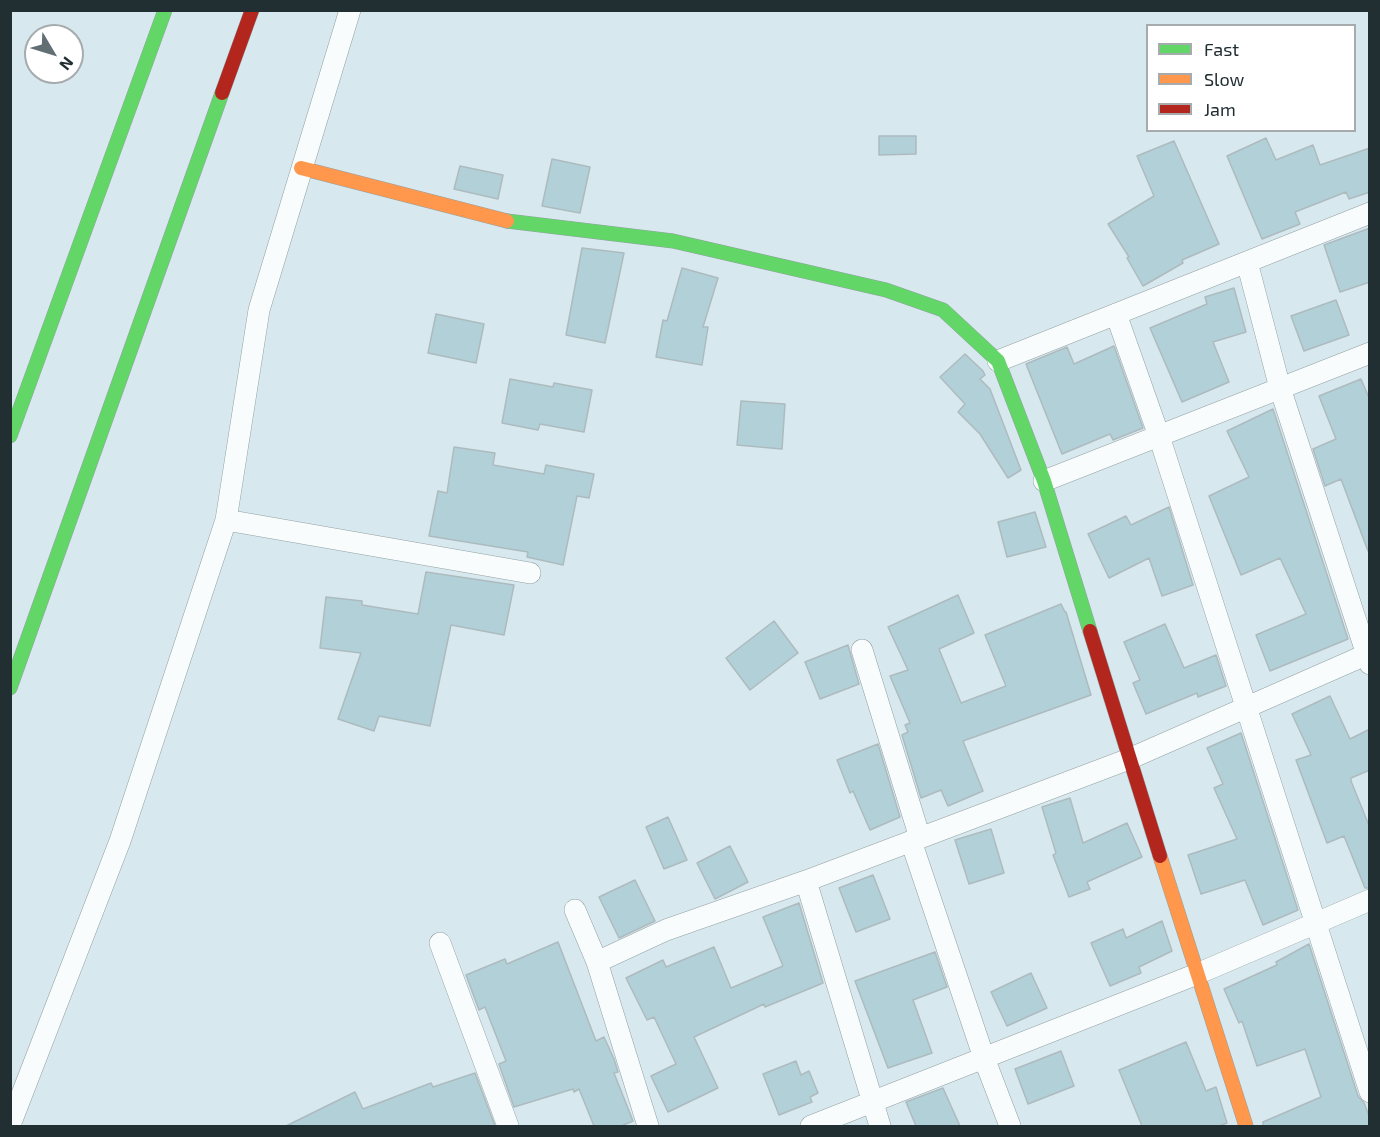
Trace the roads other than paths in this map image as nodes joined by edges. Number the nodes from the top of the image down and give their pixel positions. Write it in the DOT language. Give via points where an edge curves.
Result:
graph roads {
  1 [pos="165,10"];
  2 [pos="252,10"];
  3 [pos="350,10"];
  4 [pos="301,168"];
  5 [pos="1370,213"];
  6 [pos="1247,262"];
  7 [pos="1116,314"];
  8 [pos="1370,353"];
  9 [pos="999,362"];
  10 [pos="1280,388"];
  11 [pos="10,436"];
  12 [pos="1159,436"];
  13 [pos="1044,481"];
  14 [pos="226,520"];
  15 [pos="530,573"];
  16 [pos="862,650"];
  17 [pos="1368,657"];
  18 [pos="10,688"];
  19 [pos="1247,708"];
  20 [pos="1129,759"];
  21 [pos="916,840"];
  22 [pos="806,881"];
  23 [pos="1370,900"];
  24 [pos="575,910"];
  25 [pos="1315,923"];
  26 [pos="440,942"];
  27 [pos="597,962"];
  28 [pos="1197,974"];
  29 [pos="984,1058"];
  30 [pos="1370,1092"];
  31 [pos="872,1102"];
  32 [pos="10,1125"];
  33 [pos="508,1126"];
  34 [pos="648,1126"];
  35 [pos="811,1126"];
  36 [pos="880,1126"];
  37 [pos="1010,1126"];
  38 [pos="1246,1126"];
  1 -- 11 [label="main road"];
  2 -- 18 [label="main road"];
  3 -- 4 [label="street"];
  4 -- 9 [label="main road" via="510,222 674,241 886,290 942,310"];
  4 -- 14 [label="street" via="259,310"];
  5 -- 6 [label="street"];
  6 -- 7 [label="street"];
  6 -- 10 [label="street"];
  7 -- 9 [label="street"];
  7 -- 12 [label="street"];
  8 -- 10 [label="street"];
  9 -- 13 [label="main road"];
  10 -- 12 [label="street"];
  10 -- 17 [label="street"];
  12 -- 13 [label="street"];
  12 -- 19 [label="street"];
  13 -- 20 [label="main road"];
  14 -- 15 [label="street"];
  14 -- 32 [label="street" via="120,841"];
  16 -- 21 [label="street"];
  17 -- 19 [label="street"];
  19 -- 20 [label="street"];
  19 -- 25 [label="street"];
  20 -- 21 [label="street"];
  20 -- 28 [label="main road"];
  21 -- 22 [label="street"];
  21 -- 29 [label="street"];
  22 -- 27 [label="street" via="666,930"];
  22 -- 31 [label="street"];
  23 -- 25 [label="street"];
  24 -- 27 [label="street"];
  25 -- 28 [label="street"];
  25 -- 30 [label="street"];
  26 -- 33 [label="street"];
  27 -- 34 [label="street"];
  28 -- 29 [label="street"];
  28 -- 38 [label="main road"];
  29 -- 31 [label="street"];
  29 -- 37 [label="street"];
  31 -- 35 [label="street"];
  31 -- 36 [label="street"];
}
